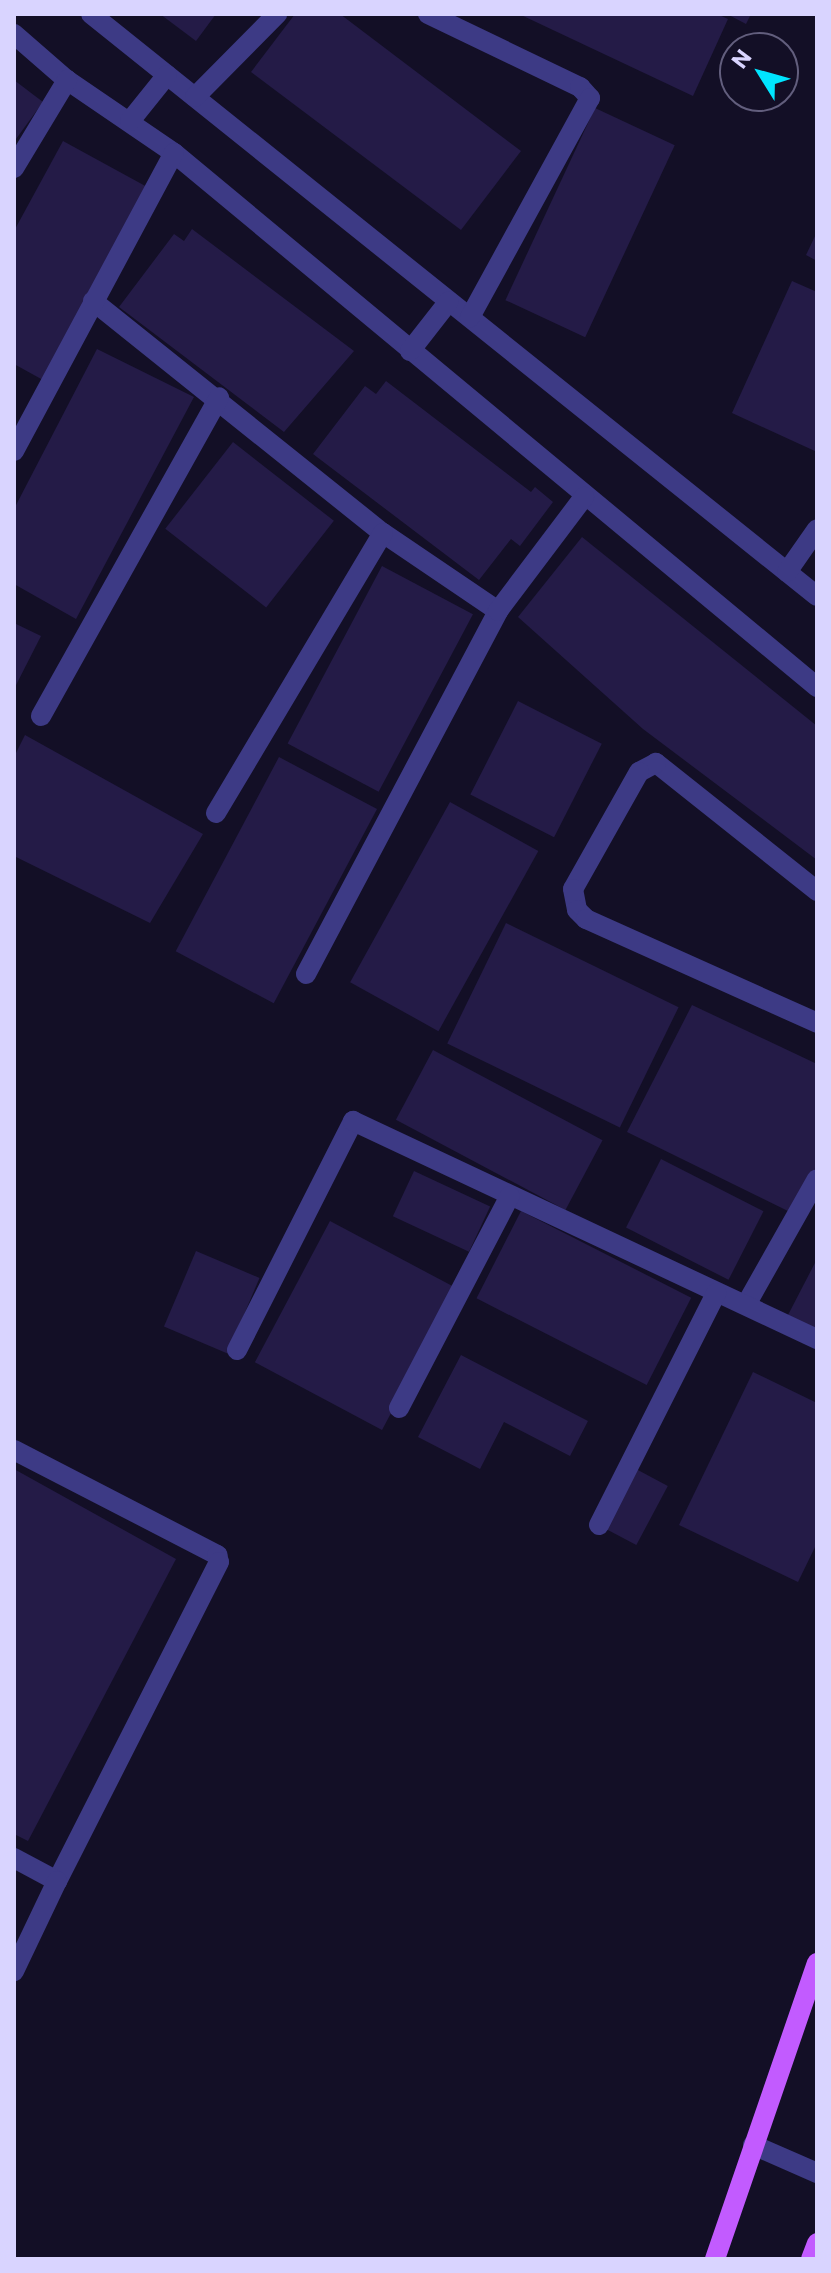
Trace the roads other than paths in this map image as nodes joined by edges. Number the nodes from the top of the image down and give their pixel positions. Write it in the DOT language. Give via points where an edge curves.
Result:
graph roads {
  1 [pos="91,14"];
  2 [pos="277,14"];
  3 [pos="428,14"];
  4 [pos="14,34"];
  5 [pos="167,75"];
  6 [pos="67,80"];
  7 [pos="195,97"];
  8 [pos="130,121"];
  9 [pos="174,153"];
  10 [pos="14,168"];
  11 [pos="93,301"];
  12 [pos="449,301"];
  13 [pos="470,317"];
  14 [pos="410,351"];
  15 [pos="219,397"];
  16 [pos="14,451"];
  17 [pos="584,497"];
  18 [pos="817,529"];
  19 [pos="383,533"];
  20 [pos="787,572"];
  21 [pos="817,596"];
  22 [pos="498,611"];
  23 [pos="817,687"];
  24 [pos="41,716"];
  25 [pos="216,813"];
  26 [pos="817,891"];
  27 [pos="306,974"];
  28 [pos="817,1023"];
  29 [pos="817,1179"];
  30 [pos="510,1196"];
  31 [pos="716,1293"];
  32 [pos="747,1303"];
  33 [pos="817,1339"];
  34 [pos="237,1350"];
  35 [pos="399,1408"];
  36 [pos="14,1450"];
  37 [pos="599,1525"];
  38 [pos="14,1858"];
  39 [pos="57,1881"];
  40 [pos="817,1963"];
  41 [pos="14,1971"];
  42 [pos="753,2145"];
  43 [pos="817,2173"];
  44 [pos="817,2243"];
  45 [pos="715,2259"];
  46 [pos="811,2259"];
  1 -- 5 [label="street"];
  2 -- 7 [label="street"];
  3 -- 13 [label="street" via="580,87 590,98"];
  4 -- 6 [label="street"];
  5 -- 7 [label="street"];
  5 -- 8 [label="street"];
  6 -- 8 [label="street"];
  6 -- 10 [label="street"];
  7 -- 12 [label="street"];
  8 -- 9 [label="street"];
  9 -- 11 [label="street"];
  9 -- 14 [label="street"];
  11 -- 15 [label="street"];
  11 -- 16 [label="street"];
  12 -- 13 [label="street"];
  12 -- 14 [label="street"];
  13 -- 20 [label="street"];
  14 -- 17 [label="street"];
  15 -- 19 [label="street"];
  15 -- 24 [label="street"];
  17 -- 22 [label="street"];
  17 -- 23 [label="street"];
  18 -- 20 [label="street"];
  19 -- 22 [label="street"];
  19 -- 25 [label="street"];
  20 -- 21 [label="street"];
  22 -- 27 [label="street"];
  26 -- 28 [label="street" via="656,763 639,772 573,889 577,910 586,919"];
  29 -- 32 [label="street"];
  30 -- 31 [label="street"];
  30 -- 34 [label="street" via="353,1121"];
  30 -- 35 [label="street"];
  31 -- 32 [label="street"];
  31 -- 37 [label="street"];
  32 -- 33 [label="street"];
  36 -- 39 [label="street" via="217,1555 219,1562"];
  38 -- 39 [label="street"];
  39 -- 41 [label="street"];
  40 -- 42 [label="main road"];
  42 -- 43 [label="street"];
  42 -- 45 [label="main road"];
  44 -- 46 [label="main road"];
}
